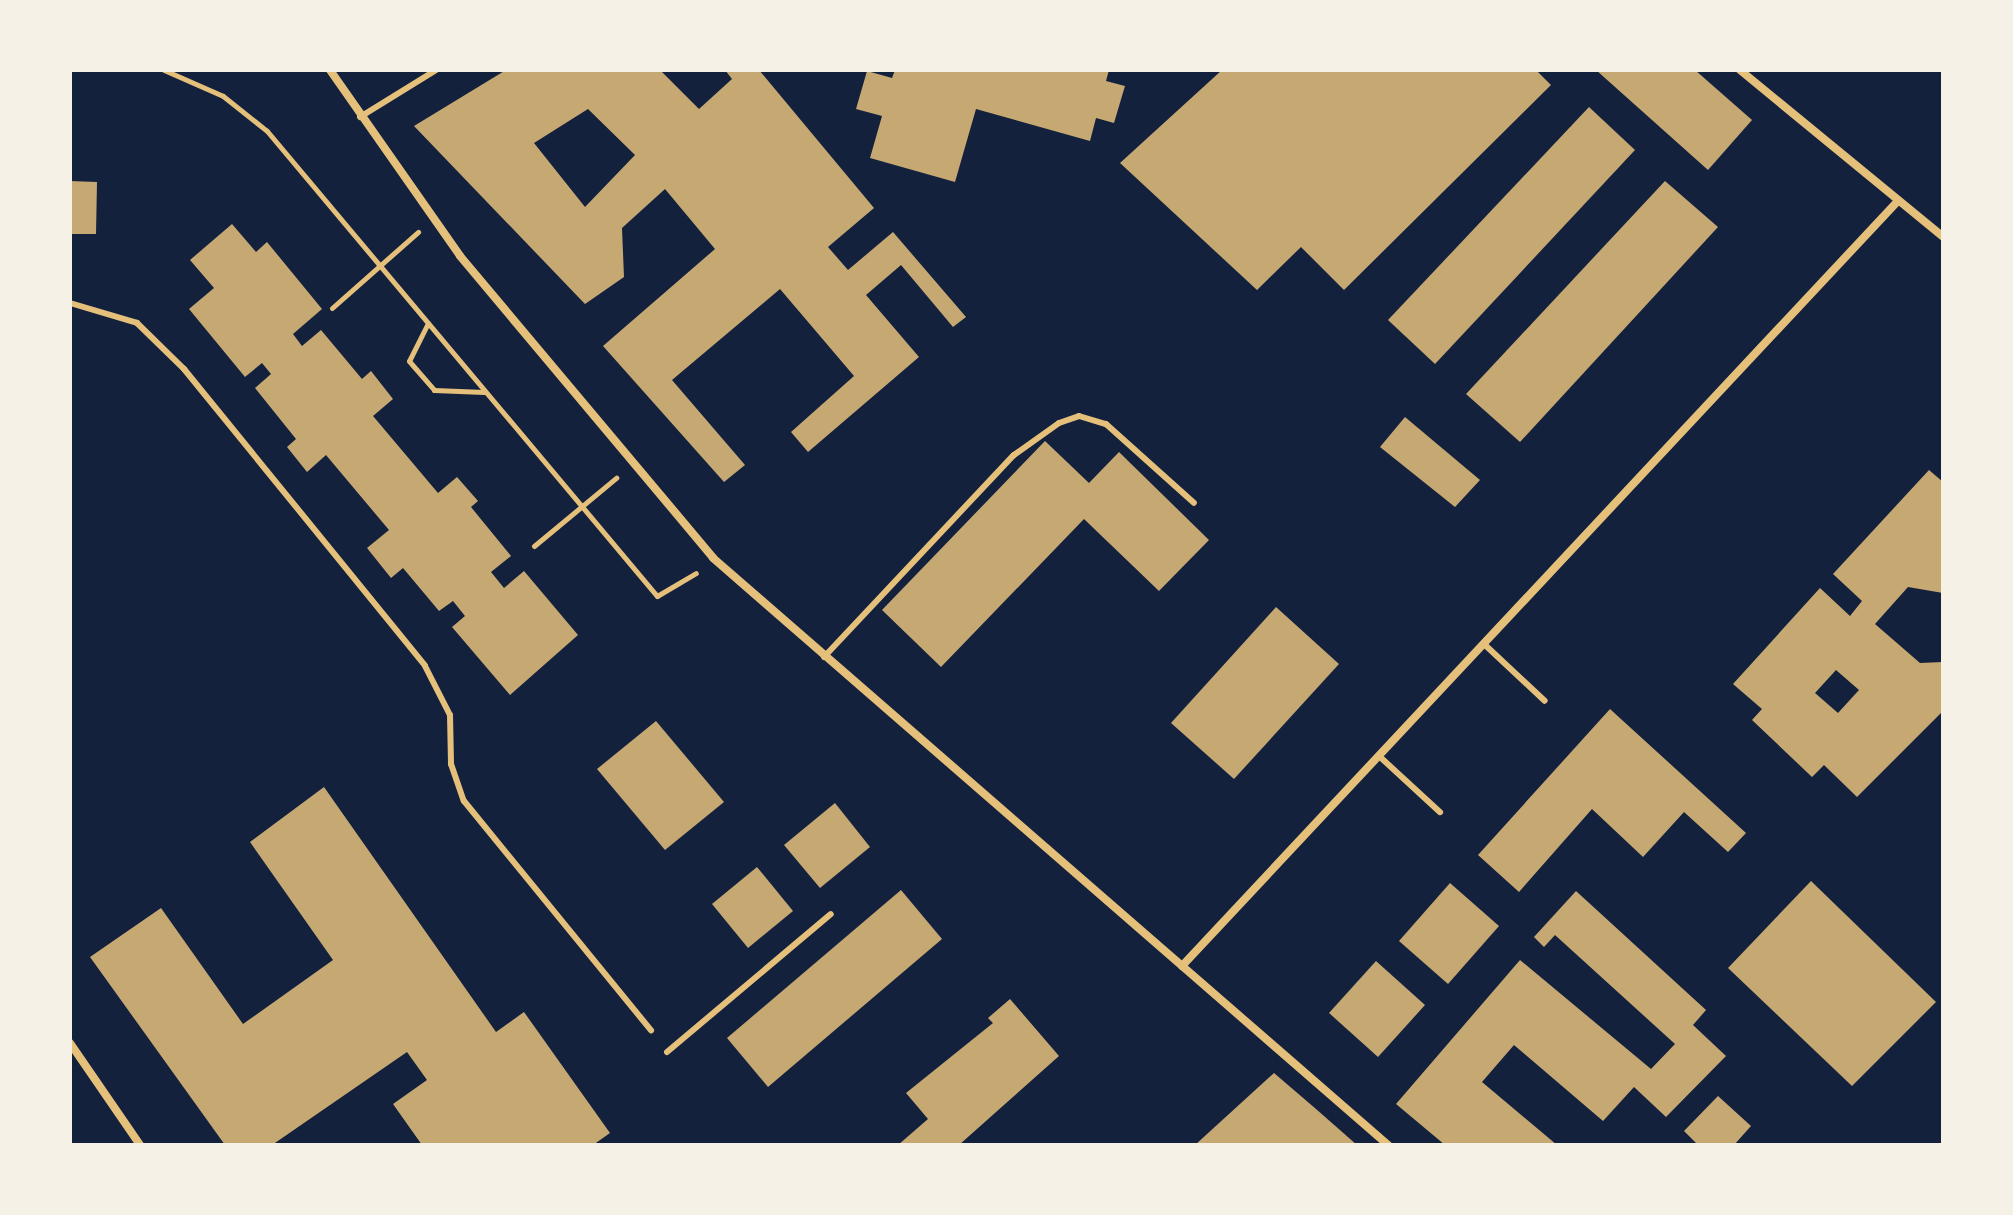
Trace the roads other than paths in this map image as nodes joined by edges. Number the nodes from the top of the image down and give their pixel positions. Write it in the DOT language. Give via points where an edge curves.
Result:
graph roads {
  1 [pos="330,70"];
  2 [pos="436,70"];
  3 [pos="1740,70"];
  4 [pos="360,117"];
  5 [pos="1896,203"];
  6 [pos="1943,237"];
  7 [pos="70,303"];
  8 [pos="1194,503"];
  9 [pos="1484,644"];
  10 [pos="823,658"];
  11 [pos="1545,701"];
  12 [pos="1379,756"];
  13 [pos="1440,812"];
  14 [pos="831,914"];
  15 [pos="1182,966"];
  16 [pos="651,1030"];
  17 [pos="70,1043"];
  18 [pos="667,1052"];
  19 [pos="140,1145"];
  20 [pos="1388,1145"];
  1 -- 4 [label="street"];
  2 -- 4 [label="lane"];
  3 -- 5 [label="street"];
  4 -- 10 [label="street" via="434,219 713,558"];
  5 -- 6 [label="street"];
  5 -- 9 [label="street"];
  7 -- 16 [label="lane" via="137,323 184,369 425,666 450,715 451,764 464,801"];
  8 -- 10 [label="lane" via="1106,424 1079,416 1059,423 1014,455"];
  9 -- 11 [label="lane"];
  9 -- 12 [label="street"];
  10 -- 15 [label="street"];
  12 -- 13 [label="lane"];
  12 -- 15 [label="street"];
  14 -- 18 [label="lane"];
  15 -- 20 [label="street"];
  17 -- 19 [label="street"];
}
